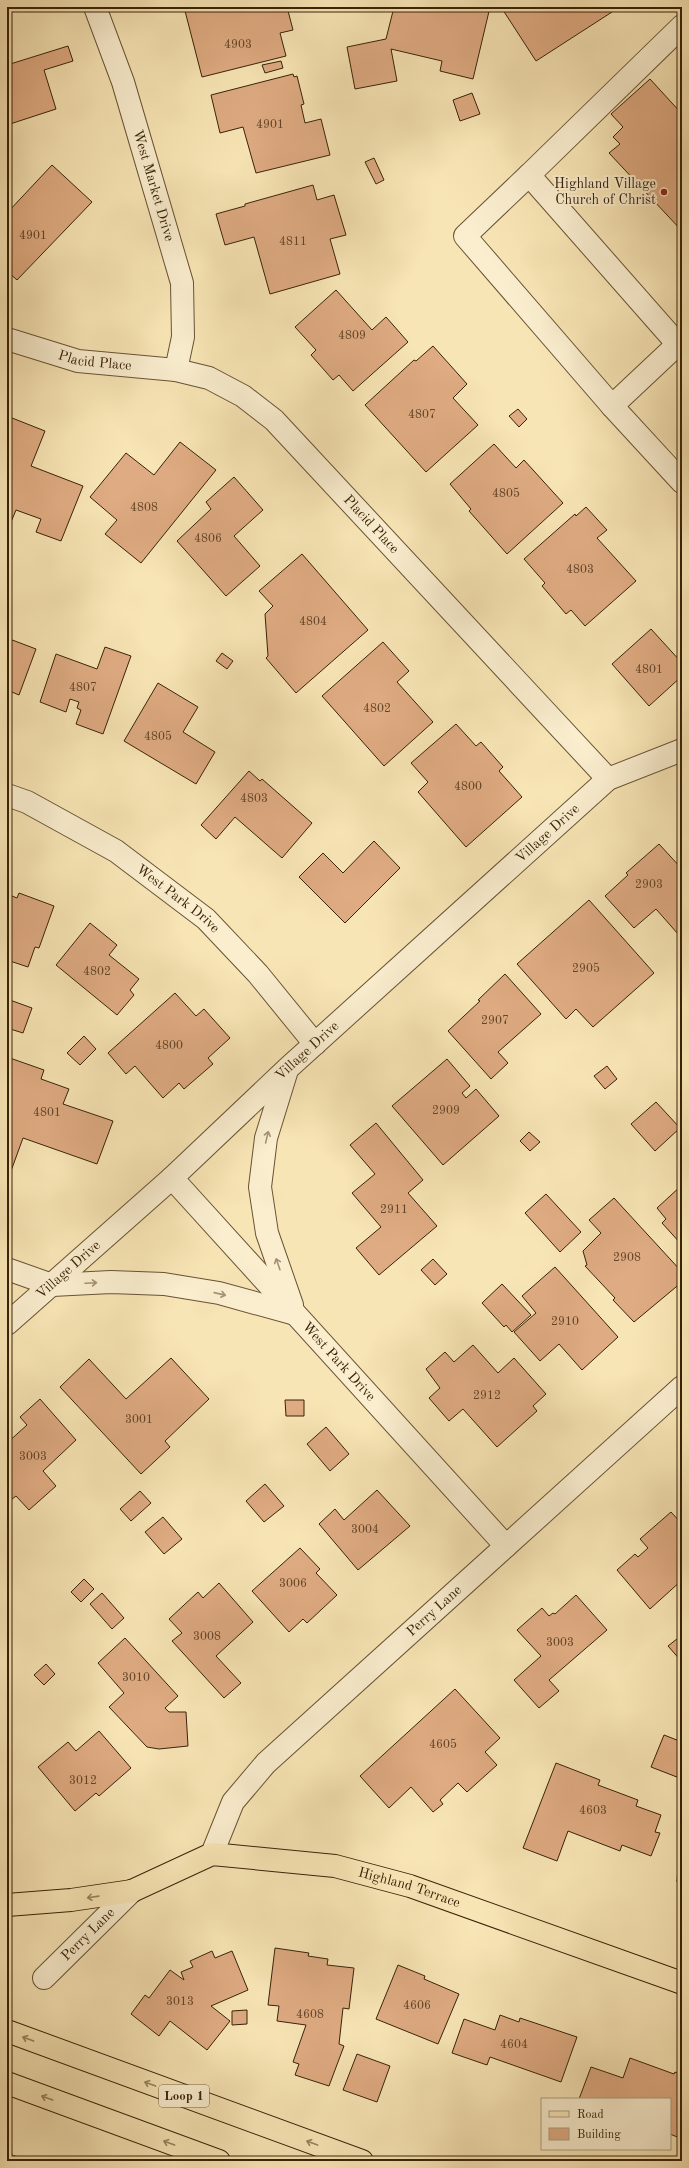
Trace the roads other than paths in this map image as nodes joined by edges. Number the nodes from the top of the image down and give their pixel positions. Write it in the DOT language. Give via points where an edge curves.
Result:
graph roads {
  1 [pos="95,7"];
  2 [pos="682,26"];
  3 [pos="529,175"];
  4 [pos="7,339"];
  5 [pos="680,347"];
  6 [pos="176,370"];
  7 [pos="612,406"];
  8 [pos="682,482"];
  9 [pos="682,750"];
  10 [pos="608,779"];
  11 [pos="7,795"];
  12 [pos="315,1044"];
  13 [pos="287,1069"];
  14 [pos="172,1178"];
  15 [pos="7,1269"];
  16 [pos="52,1285"];
  17 [pos="295,1314"];
  18 [pos="7,1324"];
  19 [pos="682,1387"];
  20 [pos="506,1546"];
  21 [pos="212,1854"];
  22 [pos="132,1892"];
  23 [pos="7,1905"];
  24 [pos="44,1978"];
  25 [pos="682,1983"];
  26 [pos="7,2031"];
  27 [pos="7,2083"];
  28 [pos="219,2161"];
  29 [pos="362,2161"];
  1 -- 6 [label="street, West Market Drive" via="123,82 182,283 183,337"];
  2 -- 3 [label="street"];
  3 -- 5 [label="street"];
  3 -- 7 [label="street" via="465,236"];
  4 -- 6 [label="street, Placid Place" via="78,361"];
  5 -- 7 [label="street"];
  6 -- 10 [label="street, Placid Place" via="209,378 243,396 274,420"];
  7 -- 8 [label="street"];
  9 -- 10 [label="street"];
  10 -- 12 [label="street, Village Drive"];
  11 -- 12 [label="street, West Park Drive" via="27,802 116,851 206,919 258,974"];
  12 -- 13 [label="street, Village Drive"];
  13 -- 14 [label="street, Village Drive"];
  17 -- 13 [label="street, one-way" via="267,1233 260,1187 266,1138"];
  14 -- 16 [label="street, Village Drive"];
  14 -- 17 [label="street, West Park Drive"];
  15 -- 16 [label="street"];
  16 -- 17 [label="street, one-way" via="111,1282 164,1284 219,1293"];
  16 -- 18 [label="street, Village Drive"];
  17 -- 20 [label="street, West Park Drive"];
  19 -- 20 [label="street, Perry Lane"];
  20 -- 21 [label="street, Perry Lane" via="266,1763 233,1802"];
  21 -- 22 [label="main road"];
  21 -- 25 [label="main road, Highland Terrace" via="336,1866 410,1886"];
  22 -- 23 [label="main road, one-way"];
  22 -- 24 [label="street, Perry Lane"];
  29 -- 26 [label="main road, Loop 1, one-way"];
  28 -- 27 [label="main road, one-way"];
}
